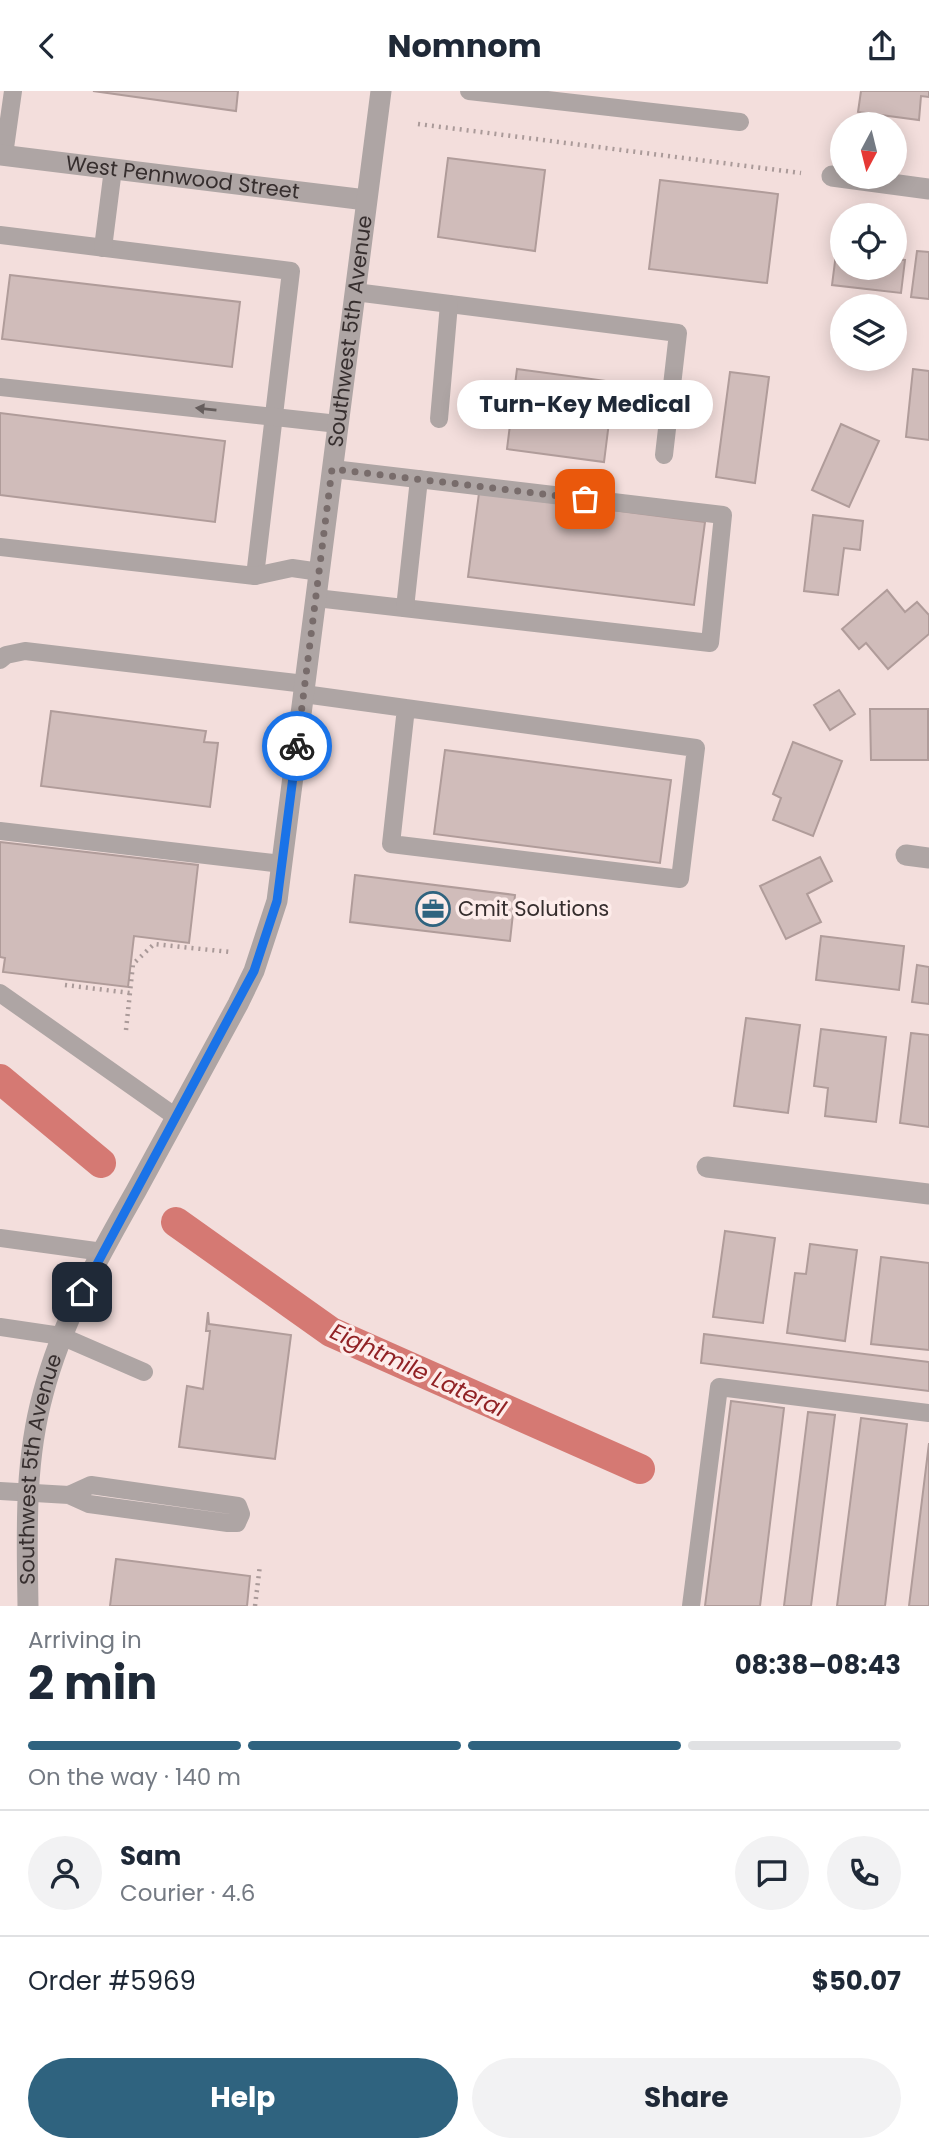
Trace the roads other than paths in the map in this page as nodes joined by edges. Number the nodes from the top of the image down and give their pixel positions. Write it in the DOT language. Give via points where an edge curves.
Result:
graph roads {
  1 [pos="13,91"];
  2 [pos="381,91"];
  3 [pos="469,91"];
  4 [pos="740,122"];
  5 [pos="2,155"];
  6 [pos="113,169"];
  7 [pos="907,185"];
  8 [pos="929,188"];
  9 [pos="366,200"];
  10 [pos="0,235"];
  11 [pos="103,248"];
  12 [pos="355,292"];
  13 [pos="449,305"];
  14 [pos="0,387"];
  15 [pos="274,416"];
  16 [pos="439,419"];
  17 [pos="338,424"];
  18 [pos="664,455"];
  19 [pos="332,469"];
  20 [pos="419,479"];
  21 [pos="0,547"];
  22 [pos="320,572"];
  23 [pos="255,576"];
  24 [pos="316,598"];
  25 [pos="405,608"];
  26 [pos="0,660"];
  27 [pos="305,689"];
  28 [pos="406,708"];
  29 [pos="0,831"];
  30 [pos="906,855"];
  31 [pos="929,858"];
  32 [pos="282,864"];
  33 [pos="0,993"];
  34 [pos="176,1117"];
  35 [pos="707,1167"];
  36 [pos="929,1194"];
  37 [pos="0,1238"];
  38 [pos="103,1252"];
  39 [pos="0,1327"];
  40 [pos="61,1336"];
  41 [pos="144,1372"];
  42 [pos="929,1413"];
  43 [pos="28,1490"];
  44 [pos="0,1491"];
  45 [pos="69,1495"];
  46 [pos="28,1606"];
  47 [pos="691,1606"];
  1 -- 5 [label="lane"];
  2 -- 9 [label="street, Southwest 5th Avenue"];
  3 -- 4 [label="lane"];
  5 -- 6 [label="street, West Pennwood Street"];
  6 -- 9 [label="street, West Pennwood Street"];
  6 -- 11 [label="lane"];
  7 -- 8 [label="street"];
  9 -- 12 [label="street, Southwest 5th Avenue"];
  10 -- 11 [label="lane"];
  11 -- 15 [label="lane" via="291,271"];
  12 -- 13 [label="lane"];
  12 -- 17 [label="street, Southwest 5th Avenue"];
  13 -- 16 [label="lane"];
  13 -- 18 [label="lane" via="678,333"];
  15 -- 14 [label="lane, one-way"];
  15 -- 17 [label="lane"];
  15 -- 23 [label="lane"];
  17 -- 19 [label="street, Southwest 5th Avenue"];
  19 -- 20 [label="lane"];
  19 -- 22 [label="street, Southwest 5th Avenue"];
  20 -- 25 [label="lane"];
  20 -- 25 [label="lane" via="723,515 710,643"];
  21 -- 23 [label="lane"];
  22 -- 23 [label="lane" via="292,568"];
  22 -- 24 [label="street, Southwest 5th Avenue"];
  24 -- 25 [label="lane"];
  24 -- 27 [label="street, Southwest 5th Avenue"];
  26 -- 27 [label="lane" via="25,651"];
  27 -- 28 [label="lane"];
  27 -- 32 [label="street, Southwest 5th Avenue"];
  28 -- 28 [label="lane" via="696,748 680,879 391,844"];
  29 -- 32 [label="lane"];
  30 -- 31 [label="street"];
  32 -- 34 [label="street, Southwest 5th Avenue" via="277,901 254,971"];
  33 -- 34 [label="lane"];
  34 -- 38 [label="street, Southwest 5th Avenue"];
  35 -- 36 [label="street"];
  37 -- 38 [label="lane"];
  38 -- 40 [label="street, Southwest 5th Avenue"];
  39 -- 40 [label="lane"];
  40 -- 41 [label="lane"];
  40 -- 43 [label="street, Southwest 5th Avenue" via="42,1396"];
  42 -- 47 [label="lane" via="719,1387"];
  43 -- 44 [label="lane"];
  43 -- 45 [label="lane"];
  43 -- 46 [label="street, Southwest 5th Avenue"];
  45 -- 45 [label="lane" via="89,1504 228,1523 237,1523 242,1514 238,1506 92,1485"];
}
